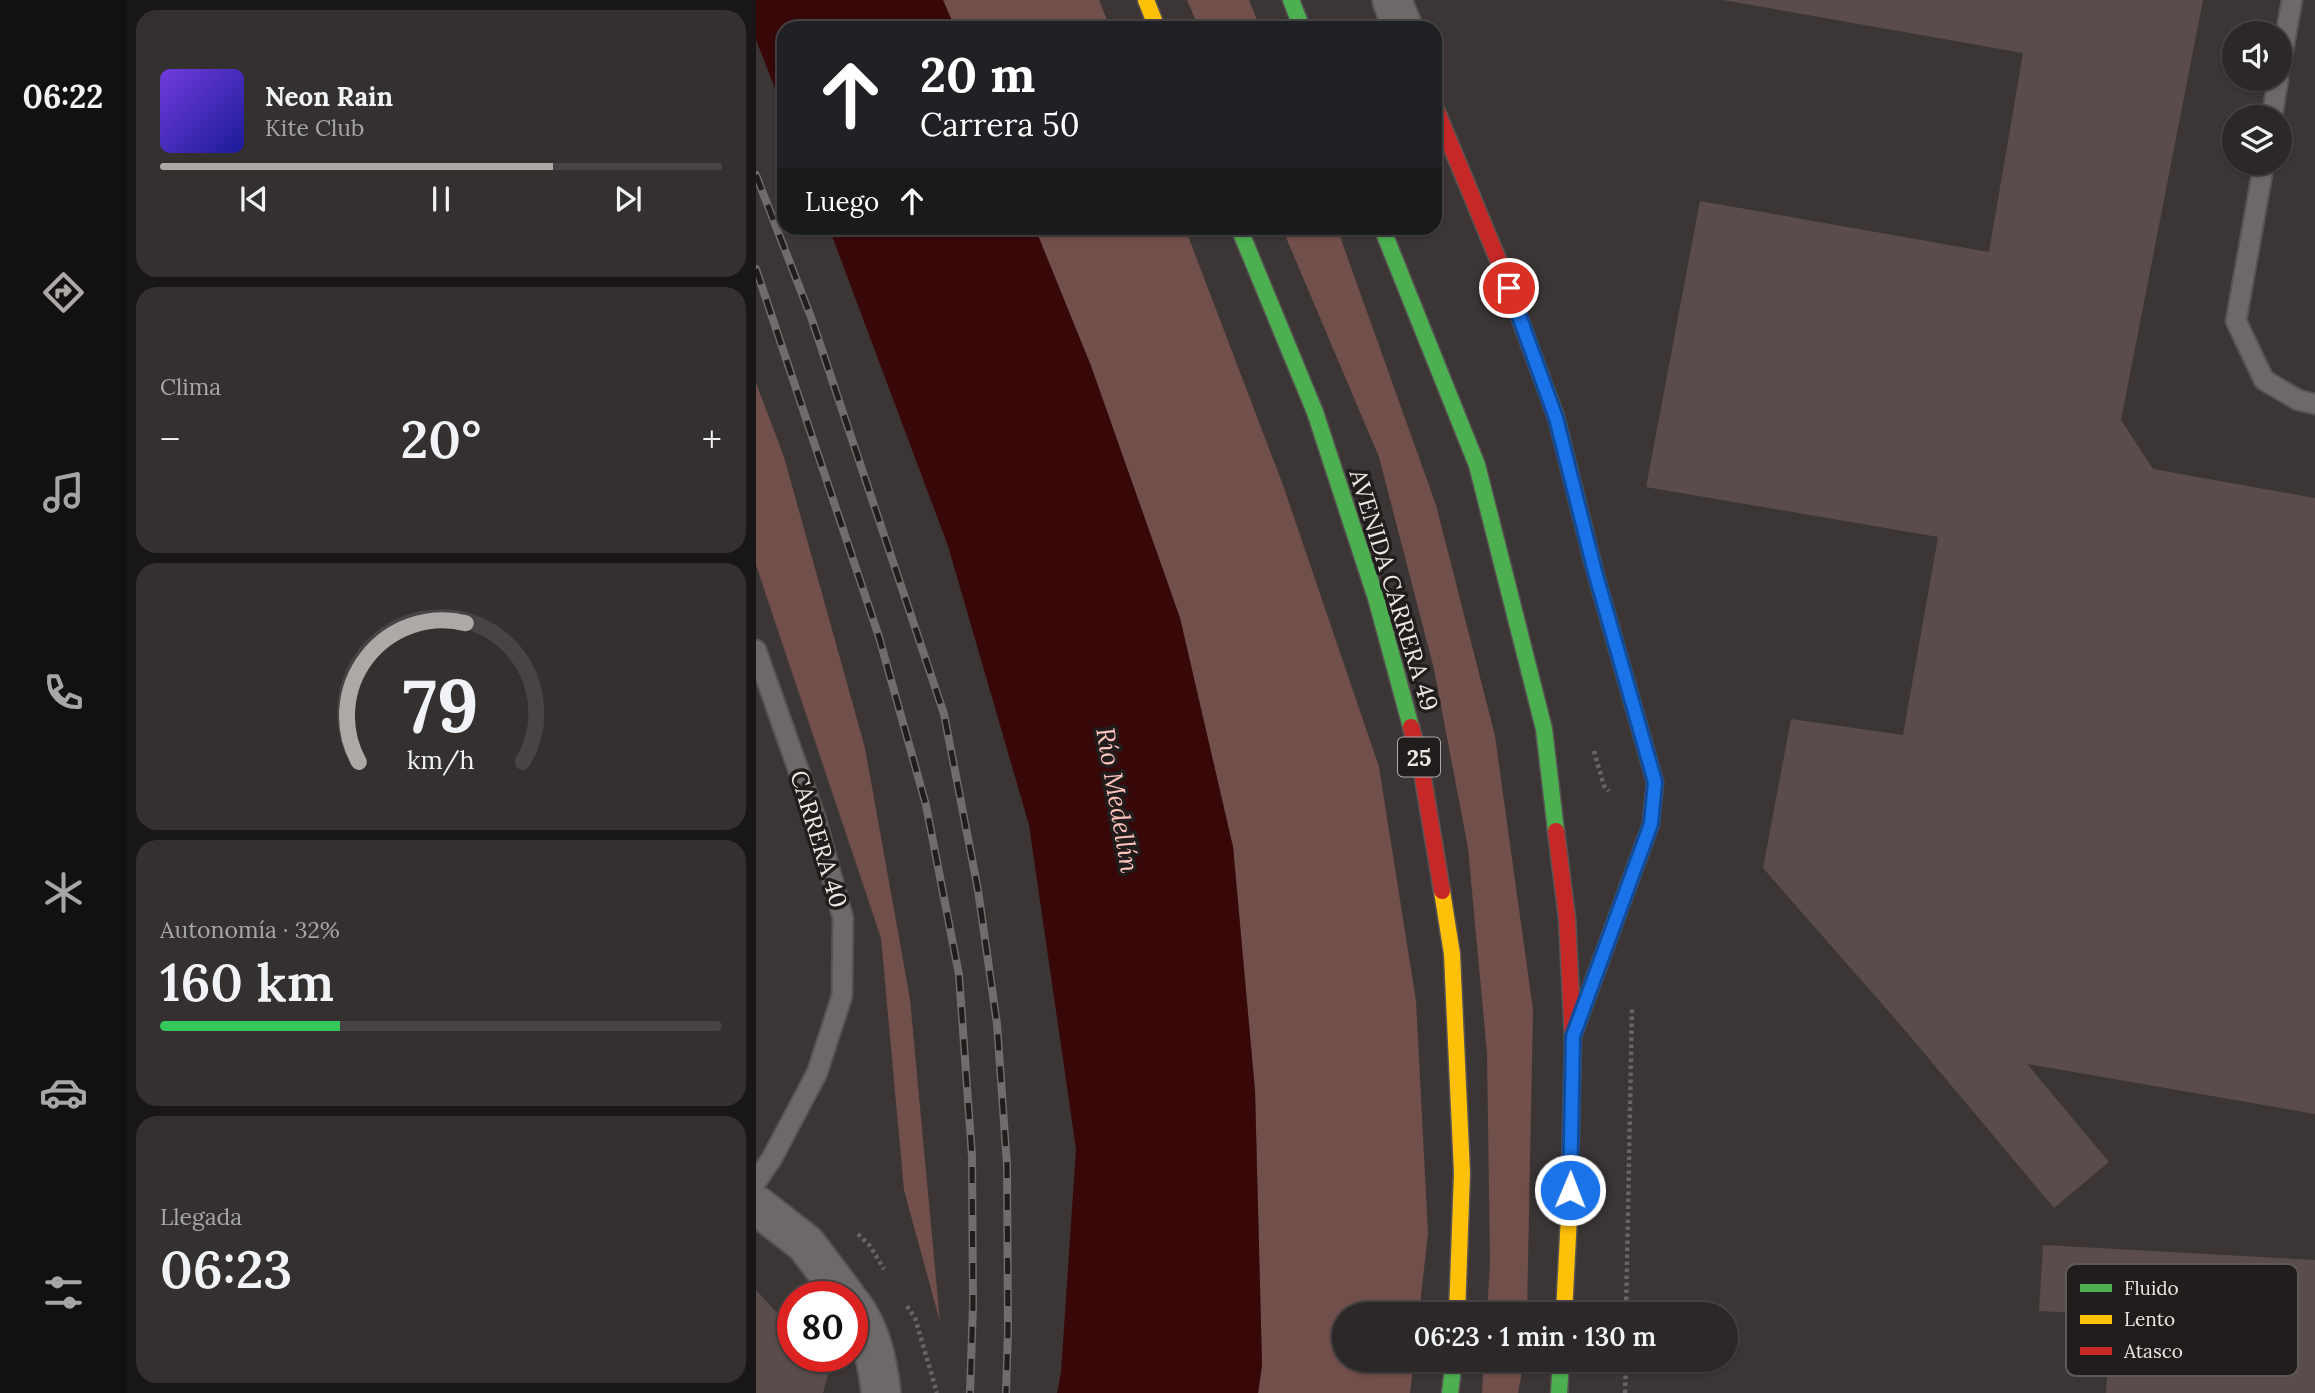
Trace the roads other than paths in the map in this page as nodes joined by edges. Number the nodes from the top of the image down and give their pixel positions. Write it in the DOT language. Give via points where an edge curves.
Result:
graph roads {
  1 [pos="1146,0"];
  2 [pos="1291,0"];
  3 [pos="1392,0"];
  4 [pos="2292,0"];
  5 [pos="1154,21"];
  6 [pos="1300,21"];
  7 [pos="1400,21"];
  8 [pos="2288,21"];
  9 [pos="1442,124"];
  10 [pos="2262,175"];
  11 [pos="1242,235"];
  12 [pos="1385,235"];
  13 [pos="2315,404"];
  14 [pos="756,650"];
  15 [pos="1573,1036"];
  16 [pos="756,1182"];
  17 [pos="756,1205"];
  18 [pos="834,1281"];
  19 [pos="1457,1302"];
  20 [pos="1565,1302"];
  21 [pos="868,1338"];
  22 [pos="1453,1372"];
  23 [pos="1560,1372"];
  24 [pos="881,1393"];
  25 [pos="1450,1393"];
  26 [pos="1559,1393"];
  1 -- 5 [label="main road"];
  2 -- 6 [label="main road"];
  3 -- 7 [label="street"];
  4 -- 8 [label="lane"];
  9 -- 15 [label="main road" via="1556,418 1655,782 1651,824"];
  10 -- 13 [label="lane" via="2236,321 2264,380 2298,400"];
  11 -- 19 [label="main road, AVENIDA CARRERA 49 / 25" via="1315,412 1376,597 1420,760 1452,954 1462,1173"];
  12 -- 15 [label="main road" via="1477,465 1544,729 1567,918"];
  14 -- 16 [label="lane, CARRERA 40" via="815,817 843,918 842,996 817,1073"];
  15 -- 20 [label="main road"];
  17 -- 18 [label="street" via="806,1244"];
  21 -- 24 [label="street" via="877,1361"];
  22 -- 25 [label="main road"];
  23 -- 26 [label="main road"];
}
